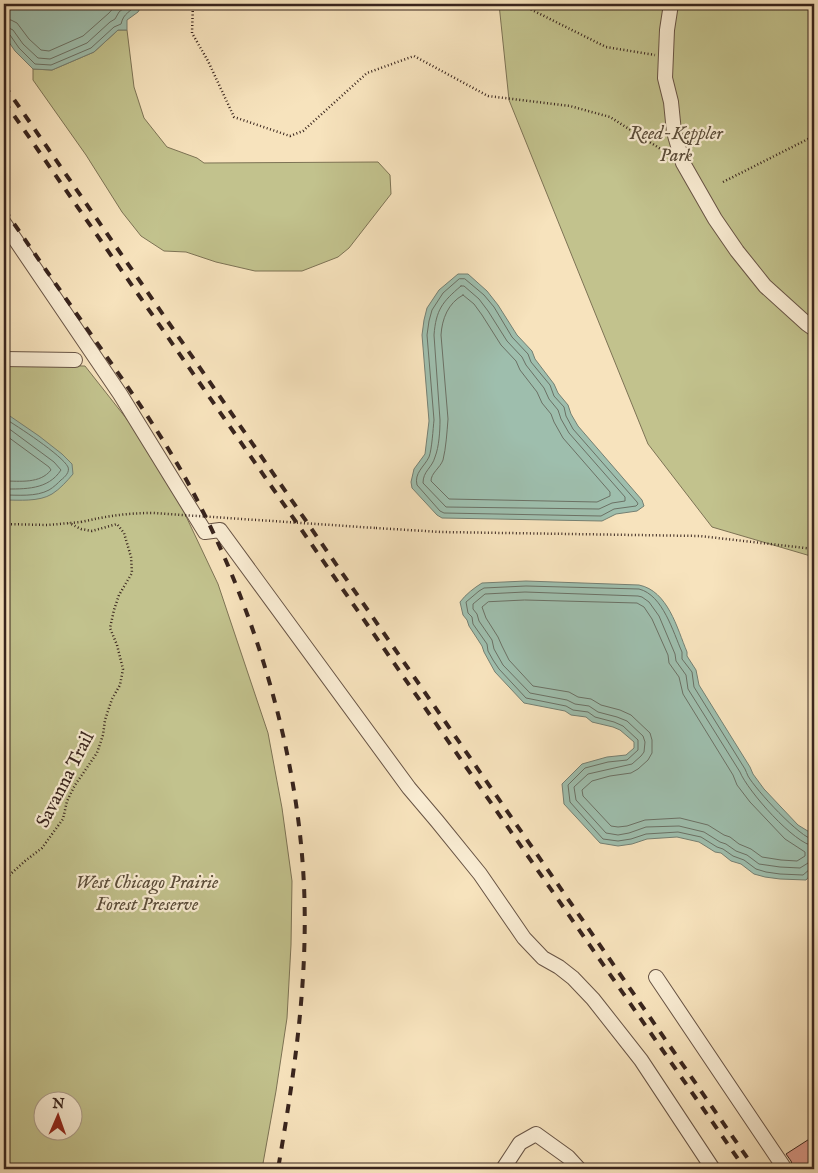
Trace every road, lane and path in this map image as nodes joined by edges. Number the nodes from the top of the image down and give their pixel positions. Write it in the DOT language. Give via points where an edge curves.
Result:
graph roads {
  1 [pos="193,4"];
  2 [pos="522,4"];
  3 [pos="671,4"];
  4 [pos="666,57"];
  5 [pos="814,136"];
  6 [pos="683,163"];
  7 [pos="723,182"];
  8 [pos="4,223"];
  9 [pos="814,329"];
  10 [pos="4,359"];
  11 [pos="75,360"];
  12 [pos="69,523"];
  13 [pos="4,524"];
  14 [pos="814,549"];
  15 [pos="4,880"];
  16 [pos="656,977"];
  17 [pos="503,1169"];
  18 [pos="579,1169"];
  19 [pos="714,1169"];
  20 [pos="785,1169"];
  1 -- 6 [label="path" via="192,34 234,117 290,136 303,131 367,74 414,56 488,96 570,106 610,117"];
  2 -- 4 [label="path" via="606,47"];
  3 -- 4 [label="street"];
  4 -- 6 [label="street" via="674,132"];
  5 -- 7 [label="path"];
  6 -- 9 [label="street" via="737,251 765,286"];
  8 -- 19 [label="street" via="120,394 205,532 220,530 408,788 480,874 524,938 542,958 573,978 592,999 640,1060"];
  10 -- 11 [label="street"];
  12 -- 13 [label="path"];
  12 -- 14 [label="path, bridge" via="153,512 441,532 700,536"];
  12 -- 15 [label="path, Savanna Trail" via="92,532 117,524 124,533 132,573 119,595 110,628 123,669 97,753 71,793 63,819 42,848"];
  16 -- 20 [label="street"];
  17 -- 18 [label="street" via="520,1143 536,1134"];
}
